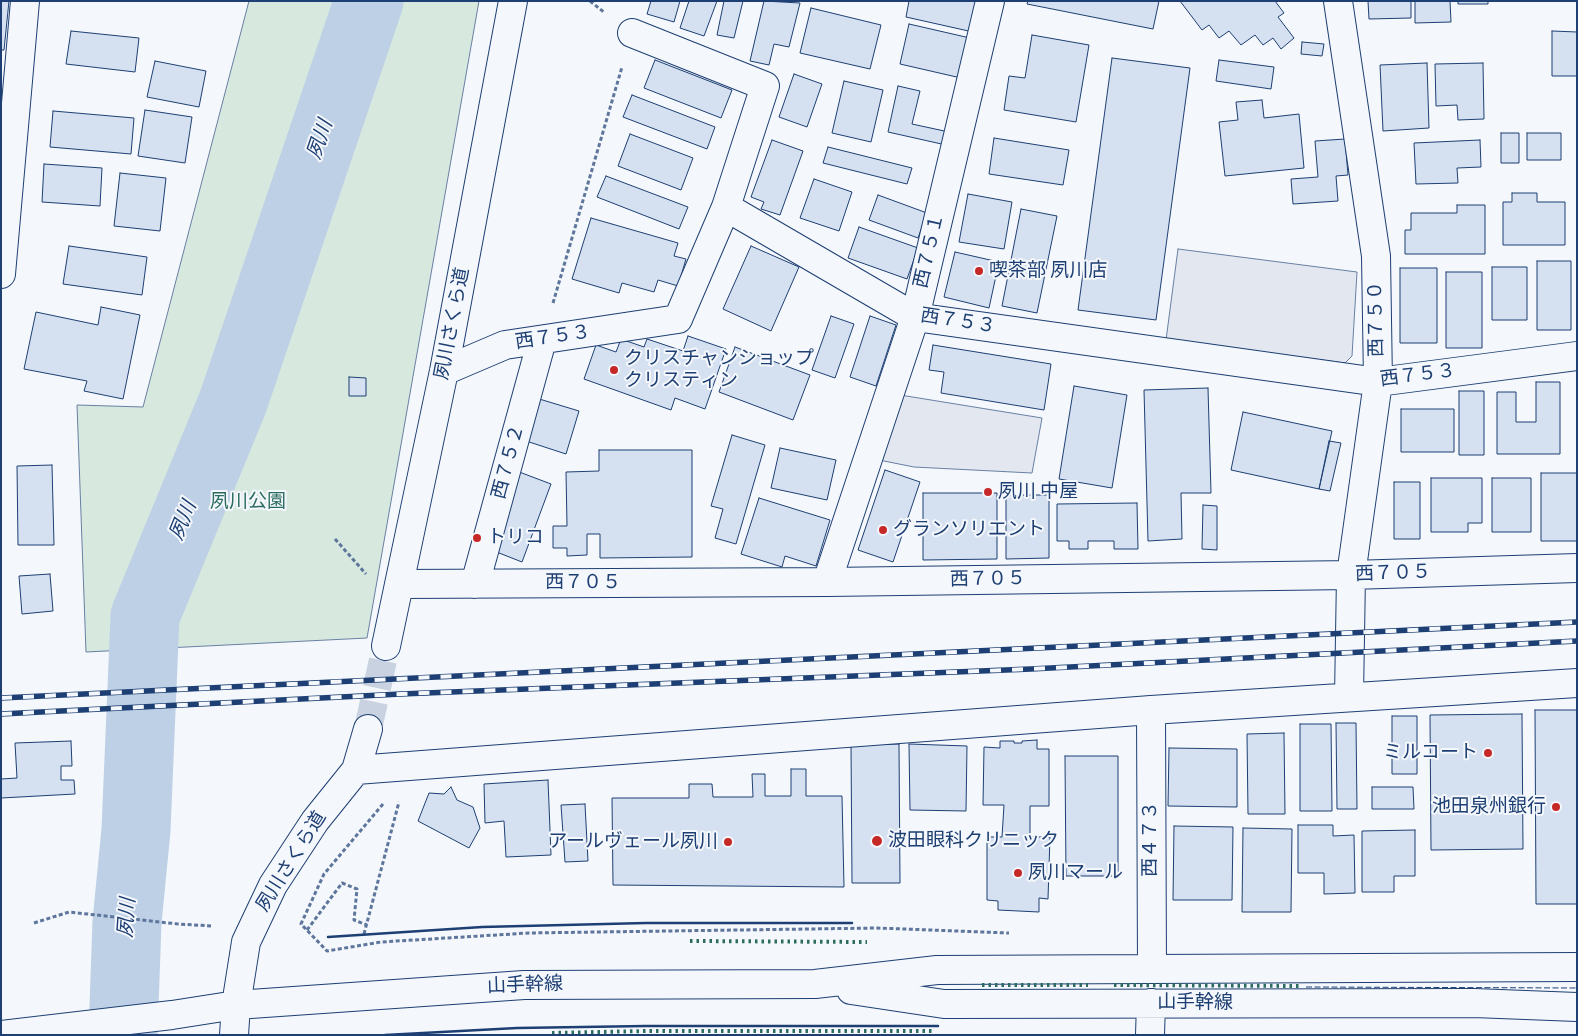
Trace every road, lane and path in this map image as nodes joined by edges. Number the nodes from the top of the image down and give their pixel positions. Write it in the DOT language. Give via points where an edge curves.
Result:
graph roads {
  1 [pos="26,1"];
  2 [pos="513,1"];
  3 [pos="990,1"];
  4 [pos="1338,1"];
  5 [pos="632,33"];
  6 [pos="10,87"];
  7 [pos="726,207"];
  8 [pos="1,274"];
  9 [pos="915,317"];
  10 [pos="542,340"];
  11 [pos="1577,356"];
  12 [pos="444,371"];
  13 [pos="1378,382"];
  14 [pos="335,539"];
  15 [pos="358,566"];
  16 [pos="1577,568"];
  17 [pos="1350,575"];
  18 [pos="827,582"];
  19 [pos="400,584"];
  20 [pos="475,584"];
  21 [pos="386,646"];
  22 [pos="1577,683"];
  23 [pos="1349,697"];
  24 [pos="1151,710"];
  25 [pos="368,729"];
  26 [pos="356,770"];
  27 [pos="401,796"];
  28 [pos="387,802"];
  29 [pos="34,923"];
  30 [pos="367,925"];
  31 [pos="211,926"];
  32 [pos="307,930"];
  33 [pos="1012,933"];
  34 [pos="364,934"];
  35 [pos="1577,967"];
  36 [pos="1152,969"];
  37 [pos="815,984"];
  38 [pos="1151,1003"];
  39 [pos="236,1005"];
  40 [pos="1577,1007"];
  41 [pos="3,1027"];
  42 [pos="234,1035"];
  43 [pos="1150,1035"];
  1 -- 6 [label="street"];
  2 -- 12 [label="street, 夙川さくら道"];
  3 -- 9 [label="street, 西７５１"];
  4 -- 13 [label="street, 西７５０" via="1376,256"];
  5 -- 7 [label="street" via="765,86"];
  5 -- 10 [label="path"];
  6 -- 8 [label="street"];
  7 -- 9 [label="street, 西７５３"];
  7 -- 10 [label="street, 西７５３" via="678,319"];
  9 -- 13 [label="street, 西７５３"];
  9 -- 18 [label="street, 西７５１"];
  10 -- 12 [label="street, 西７５３" via="505,345"];
  10 -- 20 [label="street, 西７５２"];
  11 -- 13 [label="street, 西７５３"];
  12 -- 19 [label="street, 夙川さくら道"];
  13 -- 17 [label="street, 西７５０"];
  14 -- 15 [label="path"];
  16 -- 17 [label="street, 西７０５"];
  17 -- 18 [label="street, 西７０５"];
  17 -- 23 [label="street, 西７５０"];
  18 -- 20 [label="street, 西７０５"];
  19 -- 20 [label="street, 西７０５"];
  19 -- 21 [label="street, 夙川さくら道"];
  22 -- 23 [label="street"];
  23 -- 24 [label="street"];
  24 -- 26 [label="street"];
  24 -- 36 [label="street, 西４７３"];
  25 -- 26 [label="street, 夙川さくら道"];
  26 -- 39 [label="street, 夙川さくら道" via="314,821 273,885 246,942"];
  27 -- 30 [label="path"];
  28 -- 32 [label="path" via="380,805 324,874 301,924"];
  29 -- 31 [label="path" via="69,912"];
  30 -- 32 [label="path" via="354,920 357,889 342,883"];
  30 -- 34 [label="path"];
  32 -- 33 [label="path" via="327,951 381,942 529,933 877,928"];
  35 -- 36 [label="street, 山手幹線"];
  36 -- 37 [label="street, 山手幹線" via="937,970"];
  37 -- 38 [label="street, 山手幹線" via="944,1004"];
  37 -- 39 [label="street, 山手幹線" via="524,985"];
  38 -- 40 [label="street, 山手幹線" via="1474,1003"];
  38 -- 43 [label="street"];
  39 -- 41 [label="street, 山手幹線" via="49,1030"];
  39 -- 42 [label="street, 夙川さくら道"];
}
